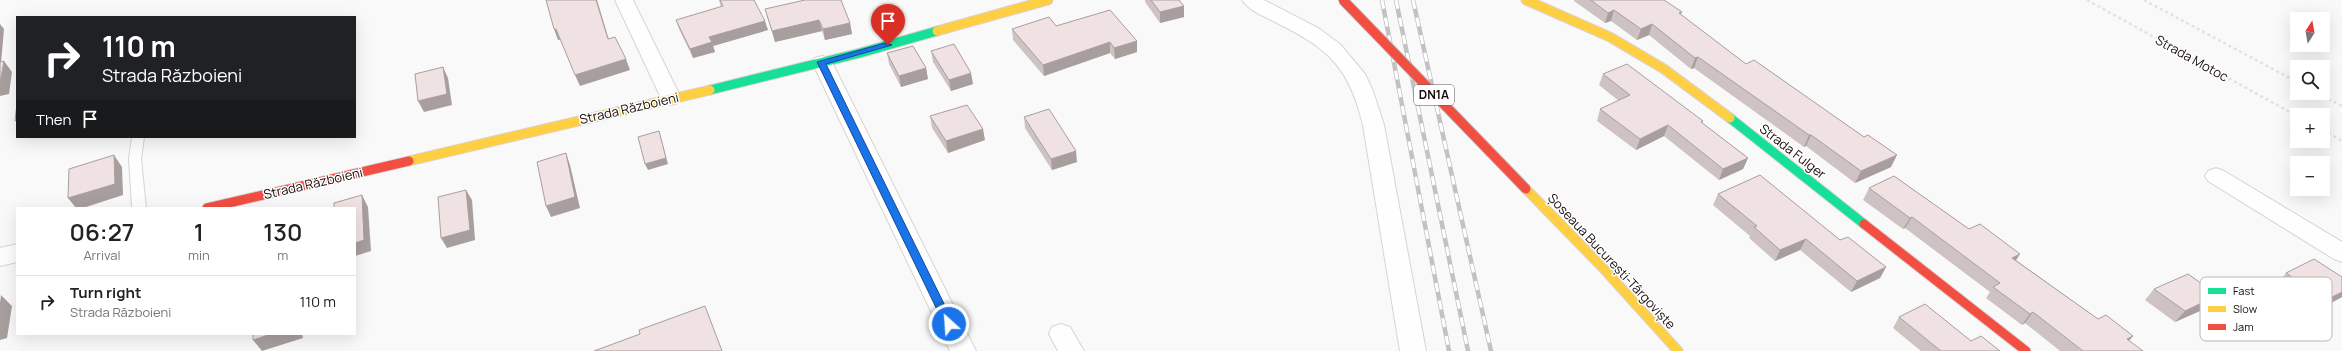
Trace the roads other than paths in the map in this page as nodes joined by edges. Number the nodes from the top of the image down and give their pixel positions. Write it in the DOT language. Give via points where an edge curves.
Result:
graph roads {
  1 [pos="624,0"];
  2 [pos="1048,0"];
  3 [pos="1251,0"];
  4 [pos="1343,0"];
  5 [pos="1526,0"];
  6 [pos="822,62"];
  7 [pos="671,98"];
  8 [pos="138,138"];
  9 [pos="2216,176"];
  10 [pos="139,207"];
  11 [pos="211,207"];
  12 [pos="16,253"];
  13 [pos="2342,254"];
  14 [pos="0,257"];
  15 [pos="963,351"];
  16 [pos="1413,351"];
  17 [pos="1678,351"];
  18 [pos="2026,351"];
  1 -- 7 [label="street"];
  2 -- 6 [label="street, Strada Războieni"];
  3 -- 16 [label="street" via="1310,31 1330,45 1352,70 1367,97 1376,127 1384,189"];
  4 -- 17 [label="street, Șoseaua București-Târgoviște / DN1A, bridge" via="1604,269"];
  5 -- 18 [label="street, Strada Fulger" via="1610,37 1664,69"];
  6 -- 7 [label="street, Strada Războieni"];
  6 -- 15 [label="street"];
  7 -- 11 [label="street, Strada Războieni"];
  8 -- 10 [label="lane" via="135,159"];
  9 -- 13 [label="street"];
  12 -- 14 [label="street"];
}
